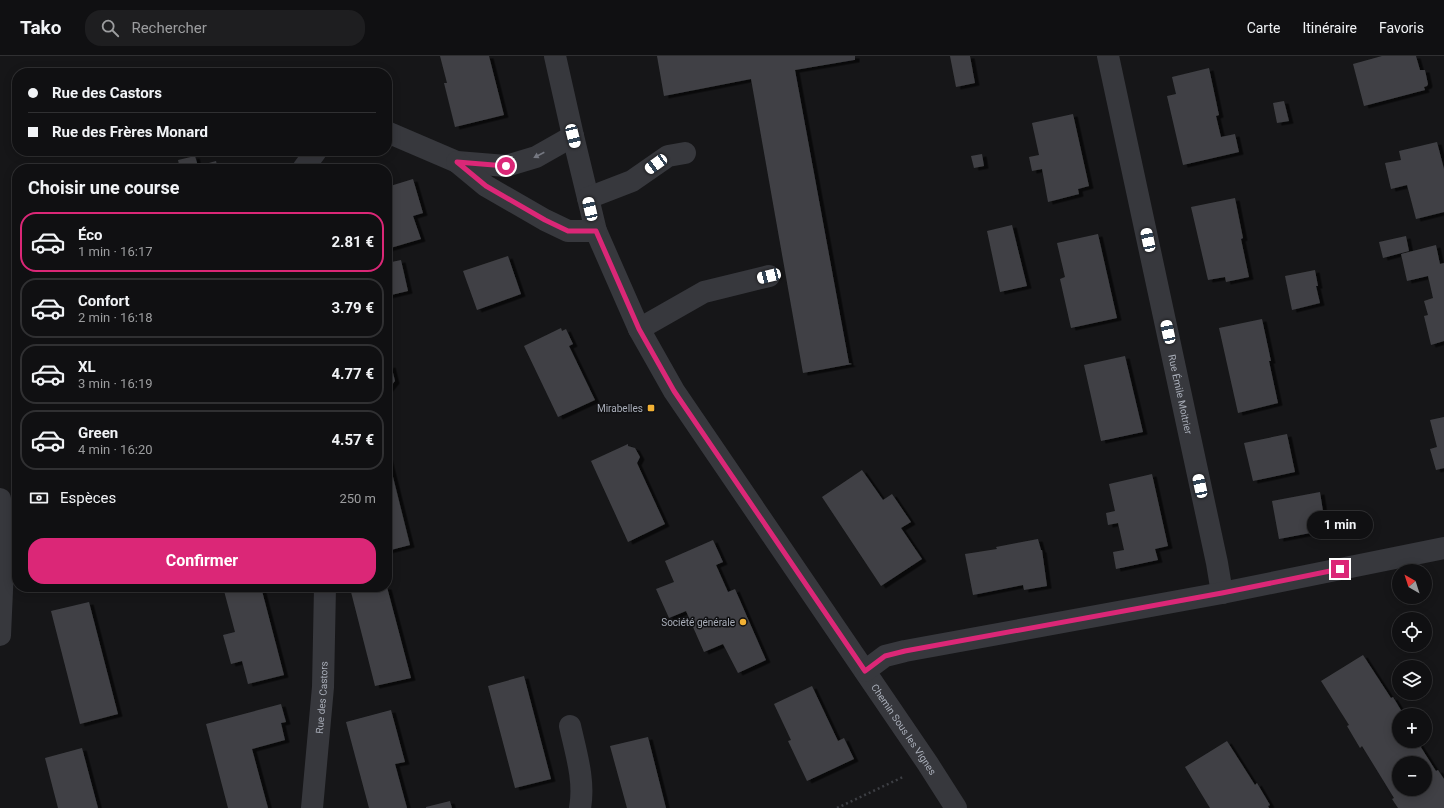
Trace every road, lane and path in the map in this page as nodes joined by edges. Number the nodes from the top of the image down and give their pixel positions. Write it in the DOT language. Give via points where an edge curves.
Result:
graph roads {
  1 [pos="556,56"];
  2 [pos="1108,56"];
  3 [pos="392,134"];
  4 [pos="573,136"];
  5 [pos="685,153"];
  6 [pos="457,162"];
  7 [pos="588,198"];
  8 [pos="596,231"];
  9 [pos="769,276"];
  10 [pos="639,329"];
  11 [pos="0,499"];
  12 [pos="1444,548"];
  13 [pos="326,592"];
  14 [pos="1222,593"];
  15 [pos="0,636"];
  16 [pos="865,671"];
  17 [pos="570,726"];
  18 [pos="928,764"];
  19 [pos="312,808"];
  20 [pos="580,808"];
  21 [pos="836,808"];
  22 [pos="956,808"];
  1 -- 4 [label="street, Chemin Sous les Vignes"];
  2 -- 14 [label="street, Rue Émile Moitrier"];
  3 -- 6 [label="street"];
  4 -- 6 [label="street, one-way" via="536,157 506,166"];
  4 -- 7 [label="street, Chemin Sous les Vignes"];
  5 -- 7 [label="street" via="668,156 632,181"];
  6 -- 8 [label="street" via="486,186 545,220 568,231"];
  7 -- 8 [label="street, Chemin Sous les Vignes"];
  8 -- 10 [label="street, Chemin Sous les Vignes"];
  9 -- 10 [label="street" via="704,292"];
  10 -- 16 [label="street, Chemin Sous les Vignes" via="674,391"];
  11 -- 15 [label="street" via="4,545"];
  12 -- 14 [label="street"];
  13 -- 19 [label="street, Rue des Castors" via="323,687"];
  14 -- 16 [label="street" via="905,651 885,656"];
  16 -- 18 [label="street, Chemin Sous les Vignes"];
  17 -- 20 [label="street" via="581,778"];
  18 -- 21 [label="path"];
  18 -- 22 [label="street, Chemin Sous les Vignes"];
}
